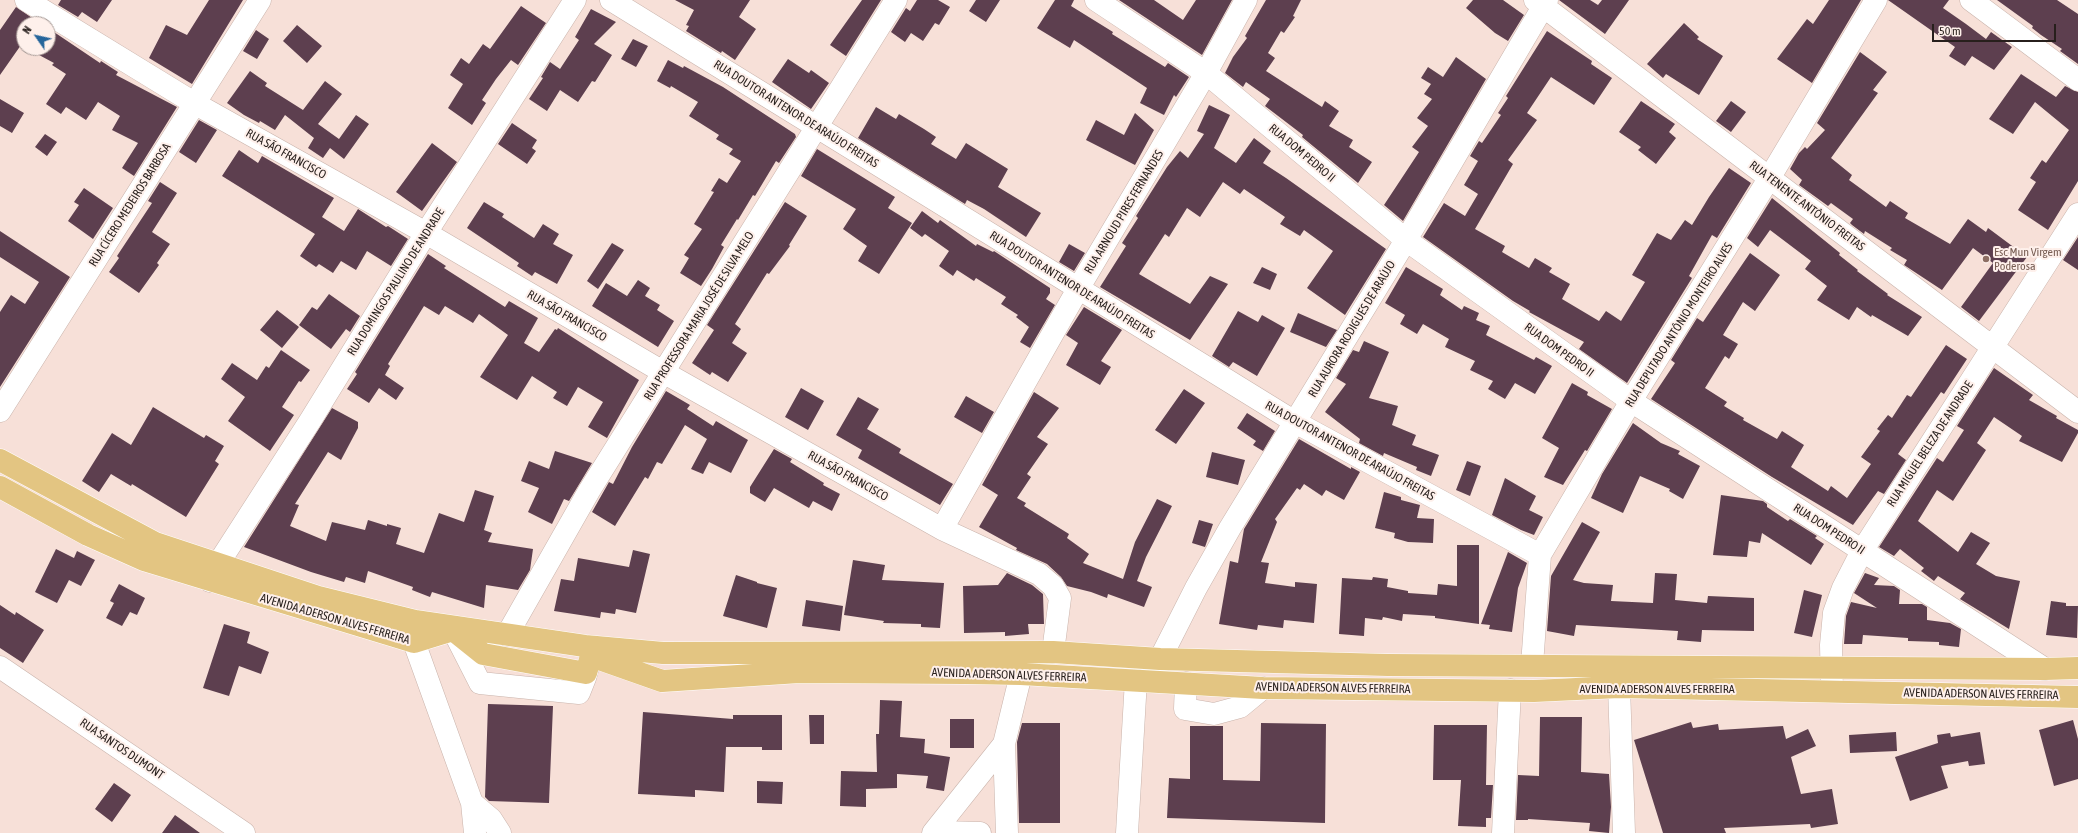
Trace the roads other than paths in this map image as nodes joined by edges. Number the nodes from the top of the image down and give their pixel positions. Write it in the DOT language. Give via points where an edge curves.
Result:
graph roads {
  1 [pos="26,0"];
  2 [pos="260,0"];
  3 [pos="575,0"];
  4 [pos="611,0"];
  5 [pos="896,0"];
  6 [pos="1096,0"];
  7 [pos="1246,0"];
  8 [pos="1876,0"];
  9 [pos="1971,0"];
  10 [pos="1542,2"];
  11 [pos="1206,73"];
  12 [pos="2078,80"];
  13 [pos="194,103"];
  14 [pos="817,127"];
  15 [pos="1770,177"];
  16 [pos="2078,214"];
  17 [pos="426,233"];
  18 [pos="1406,240"];
  19 [pos="1078,289"];
  20 [pos="1992,347"];
  21 [pos="663,372"];
  22 [pos="1631,401"];
  23 [pos="0,410"];
  24 [pos="2078,412"];
  25 [pos="1295,422"];
  26 [pos="0,460"];
  27 [pos="0,487"];
  28 [pos="942,529"];
  29 [pos="1862,551"];
  30 [pos="1540,555"];
  31 [pos="214,573"];
  32 [pos="453,630"];
  33 [pos="414,632"];
  34 [pos="507,635"];
  35 [pos="1053,652"];
  36 [pos="591,656"];
  37 [pos="1160,659"];
  38 [pos="799,662"];
  39 [pos="1532,665"];
  40 [pos="0,667"];
  41 [pos="1832,667"];
  42 [pos="2078,668"];
  43 [pos="2045,669"];
  44 [pos="1021,674"];
  45 [pos="1136,680"];
  46 [pos="1186,683"];
  47 [pos="1619,687"];
  48 [pos="1263,688"];
  49 [pos="1510,690"];
  50 [pos="1832,691"];
  51 [pos="2078,697"];
  52 [pos="1004,744"];
  53 [pos="472,803"];
  54 [pos="244,833"];
  55 [pos="475,833"];
  56 [pos="500,833"];
  57 [pos="933,833"];
  58 [pos="980,833"];
  59 [pos="1007,833"];
  60 [pos="1126,833"];
  61 [pos="1503,833"];
  62 [pos="1624,833"];
  1 -- 13 [label="street, RUA SÃO FRANCISCO"];
  2 -- 13 [label="street, RUA CÍCERO MEDEIROS BARBOSA"];
  3 -- 17 [label="street, RUA DOMINGOS PAULINO DE ANDRADE"];
  4 -- 14 [label="street, RUA DOUTOR ANTENOR DE ARAÚJO FREITAS"];
  5 -- 14 [label="street, RUA PROFESSORA MARIA JOSÉ DE SILVA MELO"];
  6 -- 11 [label="street, RUA DOM PEDRO II"];
  7 -- 11 [label="street, RUA ARNOUD PIRES FERNANDES"];
  8 -- 15 [label="street, RUA DEPUTADO ANTÔNIO MONTEIRO ALVES"];
  9 -- 12 [label="street"];
  10 -- 15 [label="street, RUA TENENTE ANTÔNIO FREITAS"];
  10 -- 18 [label="street, RUA AURORA RODIGUES DE ARAÚJO"];
  11 -- 18 [label="street, RUA DOM PEDRO II"];
  11 -- 19 [label="street, RUA ARNOUD PIRES FERNANDES"];
  13 -- 17 [label="street, RUA SÃO FRANCISCO"];
  13 -- 23 [label="street, RUA CÍCERO MEDEIROS BARBOSA"];
  14 -- 19 [label="street, RUA DOUTOR ANTENOR DE ARAÚJO FREITAS"];
  14 -- 21 [label="street, RUA PROFESSORA MARIA JOSÉ DE SILVA MELO"];
  15 -- 20 [label="street, RUA TENENTE ANTÔNIO FREITAS"];
  15 -- 22 [label="street, RUA DEPUTADO ANTÔNIO MONTEIRO ALVES"];
  16 -- 20 [label="street, RUA MIGUEL BELEZA DE ANDRADE"];
  17 -- 21 [label="street, RUA SÃO FRANCISCO"];
  17 -- 31 [label="street, RUA DOMINGOS PAULINO DE ANDRADE"];
  18 -- 22 [label="street, RUA DOM PEDRO II"];
  18 -- 25 [label="street, RUA AURORA RODIGUES DE ARAÚJO"];
  19 -- 25 [label="street, RUA DOUTOR ANTENOR DE ARAÚJO FREITAS"];
  19 -- 28 [label="street, RUA ARNOUD PIRES FERNANDES"];
  20 -- 24 [label="street, RUA TENENTE ANTÔNIO FREITAS"];
  20 -- 29 [label="street, RUA MIGUEL BELEZA DE ANDRADE"];
  21 -- 28 [label="street, RUA SÃO FRANCISCO"];
  21 -- 34 [label="street, RUA PROFESSORA MARIA JOSÉ DE SILVA MELO" via="588,492"];
  22 -- 29 [label="street, RUA DOM PEDRO II"];
  22 -- 30 [label="street, RUA DEPUTADO ANTÔNIO MONTEIRO ALVES"];
  25 -- 30 [label="street, RUA DOUTOR ANTENOR DE ARAÚJO FREITAS"];
  25 -- 37 [label="street, RUA AURORA RODIGUES DE ARAÚJO" via="1196,588"];
  26 -- 31 [label="main road, AVENIDA ADERSON ALVES FERREIRA"];
  27 -- 31 [label="main road, AVENIDA ADERSON ALVES FERREIRA" via="88,535 144,560"];
  28 -- 35 [label="street, RUA SÃO FRANCISCO" via="1029,568 1053,586 1060,598"];
  29 -- 41 [label="street, RUA MIGUEL BELEZA DE ANDRADE" via="1843,588 1834,613"];
  29 -- 43 [label="street, RUA DOM PEDRO II"];
  30 -- 39 [label="street, RUA DEPUTADO ANTÔNIO MONTEIRO ALVES"];
  31 -- 33 [label="main road, AVENIDA ADERSON ALVES FERREIRA"];
  32 -- 33 [label="main road, AVENIDA ADERSON ALVES FERREIRA"];
  32 -- 36 [label="main road" via="483,654 586,674"];
  32 -- 36 [label="street" via="480,682 579,693"];
  33 -- 34 [label="main road, AVENIDA ADERSON ALVES FERREIRA"];
  33 -- 53 [label="street"];
  34 -- 38 [label="main road, AVENIDA ADERSON ALVES FERREIRA" via="585,646"];
  35 -- 37 [label="main road, AVENIDA ADERSON ALVES FERREIRA"];
  35 -- 38 [label="main road, AVENIDA ADERSON ALVES FERREIRA"];
  36 -- 38 [label="main road, AVENIDA ADERSON ALVES FERREIRA" via="662,681"];
  37 -- 39 [label="main road, AVENIDA ADERSON ALVES FERREIRA" via="1388,665"];
  38 -- 44 [label="main road, AVENIDA ADERSON ALVES FERREIRA"];
  39 -- 41 [label="main road, AVENIDA ADERSON ALVES FERREIRA"];
  40 -- 54 [label="street, RUA SANTOS DUMONT"];
  41 -- 43 [label="main road, AVENIDA ADERSON ALVES FERREIRA"];
  41 -- 50 [label="street, RUA MIGUEL BELEZA DE ANDRADE"];
  42 -- 43 [label="main road, AVENIDA ADERSON ALVES FERREIRA"];
  44 -- 45 [label="main road, AVENIDA ADERSON ALVES FERREIRA"];
  44 -- 52 [label="street"];
  45 -- 46 [label="main road, AVENIDA ADERSON ALVES FERREIRA"];
  45 -- 60 [label="street"];
  46 -- 48 [label="main road, AVENIDA ADERSON ALVES FERREIRA"];
  46 -- 48 [label="street" via="1185,709 1214,714 1240,708"];
  47 -- 49 [label="main road, AVENIDA ADERSON ALVES FERREIRA"];
  47 -- 50 [label="main road, AVENIDA ADERSON ALVES FERREIRA"];
  47 -- 62 [label="street"];
  48 -- 49 [label="main road, AVENIDA ADERSON ALVES FERREIRA"];
  49 -- 61 [label="street"];
  50 -- 51 [label="main road, AVENIDA ADERSON ALVES FERREIRA"];
  52 -- 57 [label="street"];
  52 -- 59 [label="street"];
  53 -- 55 [label="street"];
  53 -- 56 [label="street" via="491,819"];
  57 -- 58 [label="street"];
}
